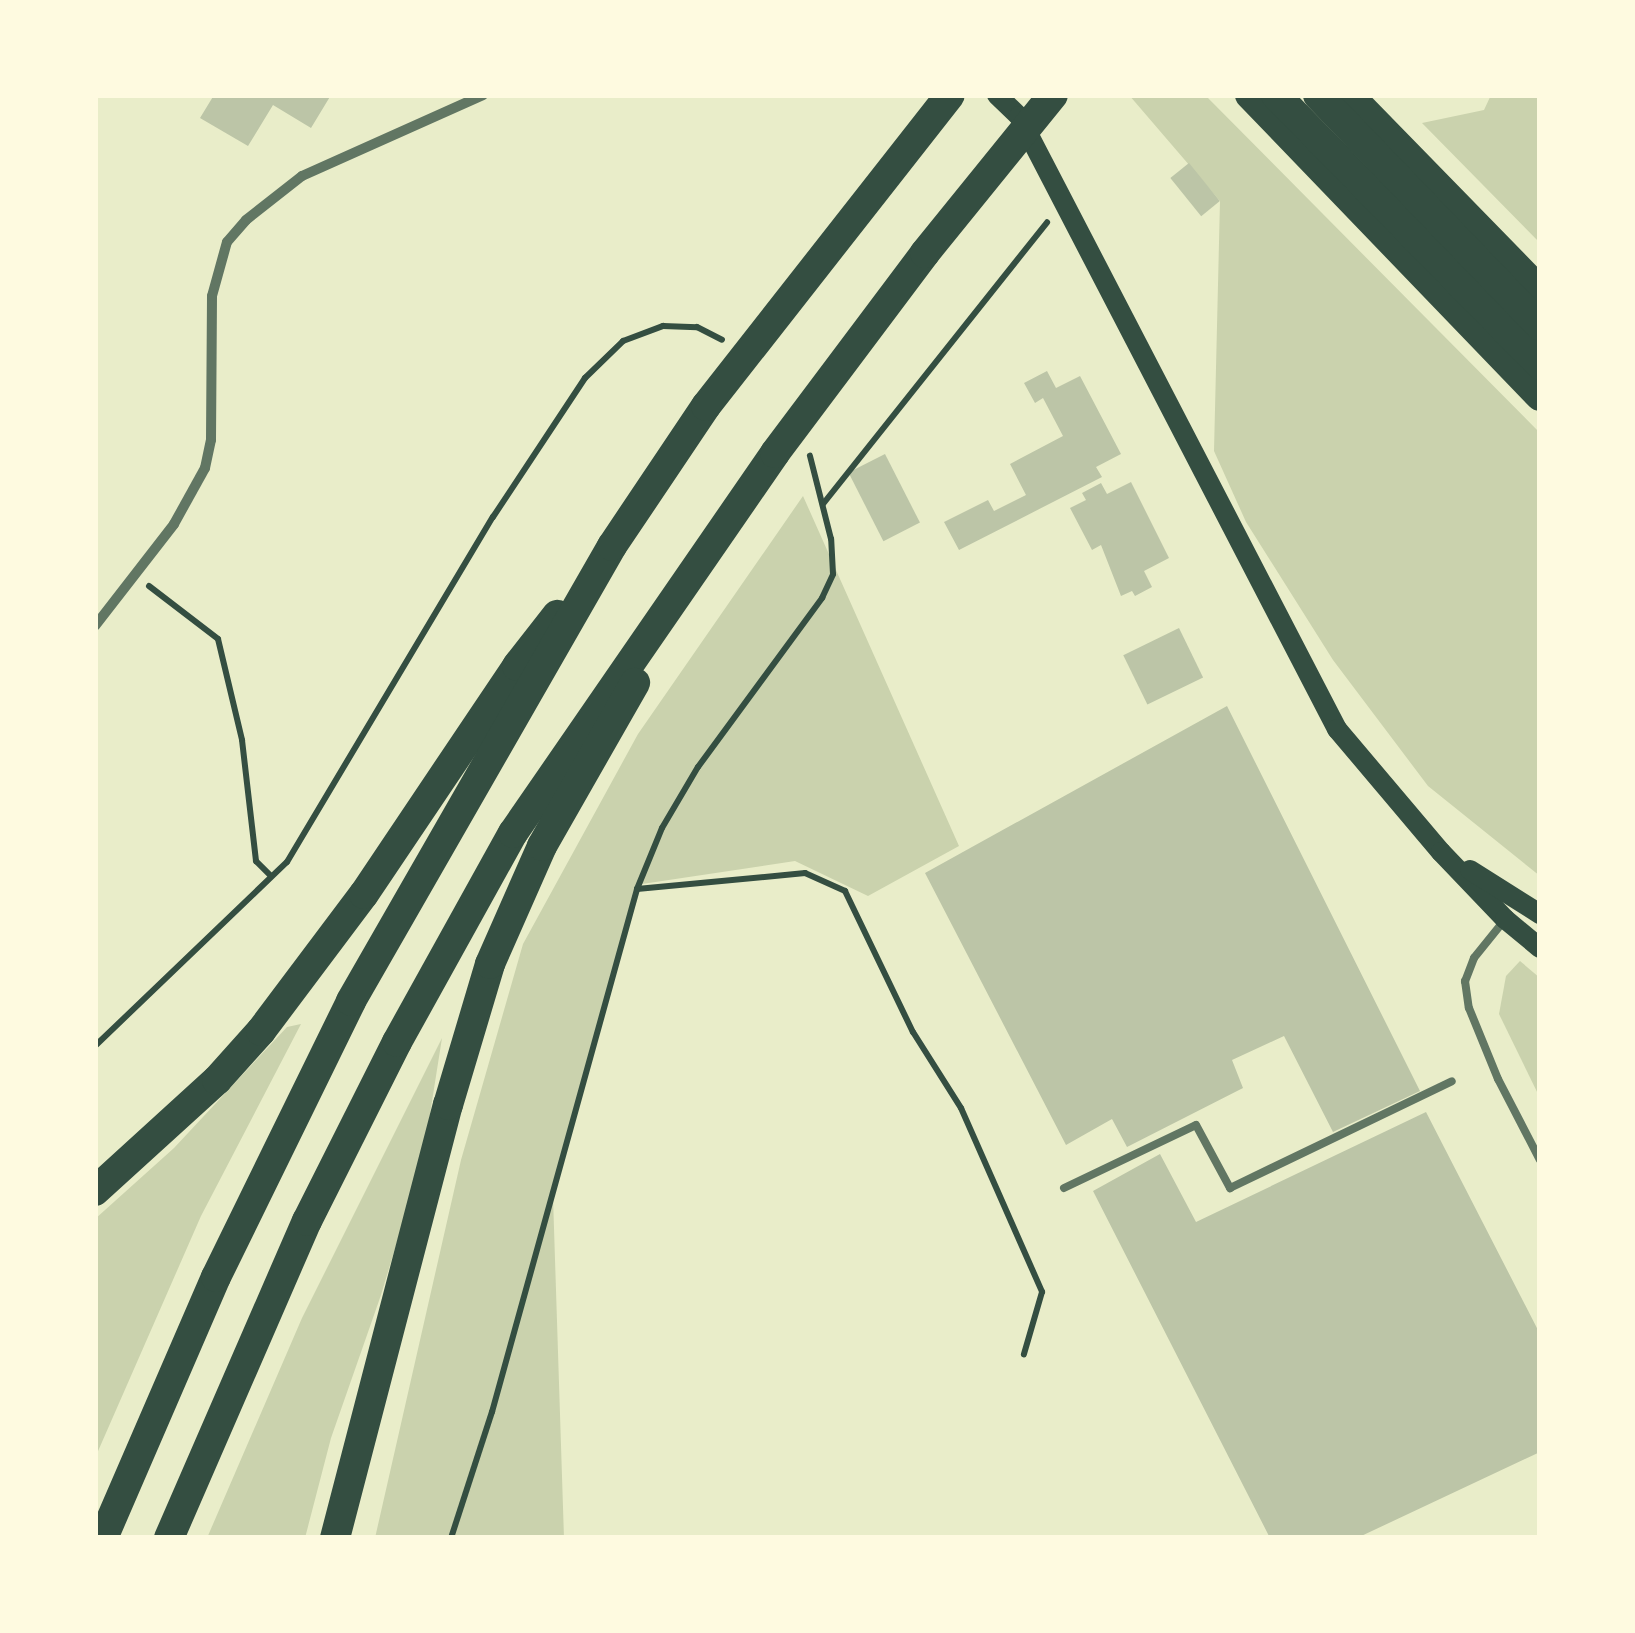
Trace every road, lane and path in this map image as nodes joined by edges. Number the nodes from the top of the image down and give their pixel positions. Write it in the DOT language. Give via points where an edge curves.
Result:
graph roads {
  1 [pos="483,95"];
  2 [pos="950,95"];
  3 [pos="997,95"];
  4 [pos="1053,95"];
  5 [pos="1249,95"];
  6 [pos="1276,95"];
  7 [pos="1318,95"];
  8 [pos="1350,95"];
  9 [pos="1063,202"];
  10 [pos="1540,290"];
  11 [pos="1540,326"];
  12 [pos="730,344"];
  13 [pos="1540,365"];
  14 [pos="1540,397"];
  15 [pos="790,450"];
  16 [pos="823,504"];
  17 [pos="716,535"];
  18 [pos="612,546"];
  19 [pos="136,576"];
  20 [pos="95,626"];
  21 [pos="1442,852"];
  22 [pos="270,876"];
  23 [pos="637,889"];
  24 [pos="1540,914"];
  25 [pos="1505,919"];
  26 [pos="1540,948"];
  27 [pos="95,1046"];
  28 [pos="1452,1082"];
  29 [pos="1540,1160"];
  30 [pos="1064,1188"];
  31 [pos="95,1191"];
  32 [pos="1024,1354"];
  33 [pos="103,1538"];
  34 [pos="169,1538"];
  35 [pos="335,1538"];
  36 [pos="451,1538"];
  1 -- 19 [label="street" via="302,176 227,242 212,296 211,440 204,468"];
  2 -- 18 [label="highway" via="706,406"];
  3 -- 9 [label="main road" via="1019,116"];
  4 -- 15 [label="highway" via="914,268"];
  5 -- 14 [label="highway"];
  6 -- 13 [label="highway"];
  7 -- 11 [label="highway"];
  8 -- 10 [label="highway"];
  9 -- 16 [label="path"];
  9 -- 21 [label="main road" via="1337,728"];
  12 -- 22 [label="path" via="697,327 663,326 623,341 585,378 472,550 288,862"];
  15 -- 16 [label="path"];
  15 -- 17 [label="highway"];
  16 -- 23 [label="path" via="833,574 822,598 698,767"];
  17 -- 34 [label="highway" via="559,761 446,950 300,1236"];
  17 -- 35 [label="highway" via="542,846 490,964"];
  18 -- 31 [label="highway" via="516,666 295,989 217,1080"];
  18 -- 33 [label="highway" via="342,1018 171,1374"];
  19 -- 20 [label="street"];
  19 -- 22 [label="path" via="218,639 242,740 256,861"];
  21 -- 24 [label="main road"];
  21 -- 25 [label="main road"];
  22 -- 27 [label="path"];
  23 -- 32 [label="path" via="806,873 846,891 913,1032 961,1108 1042,1292"];
  23 -- 36 [label="path"];
  25 -- 26 [label="main road"];
  25 -- 29 [label="lane" via="1465,981 1498,1079"];
  28 -- 30 [label="lane" via="1230,1188 1196,1125"];
}
